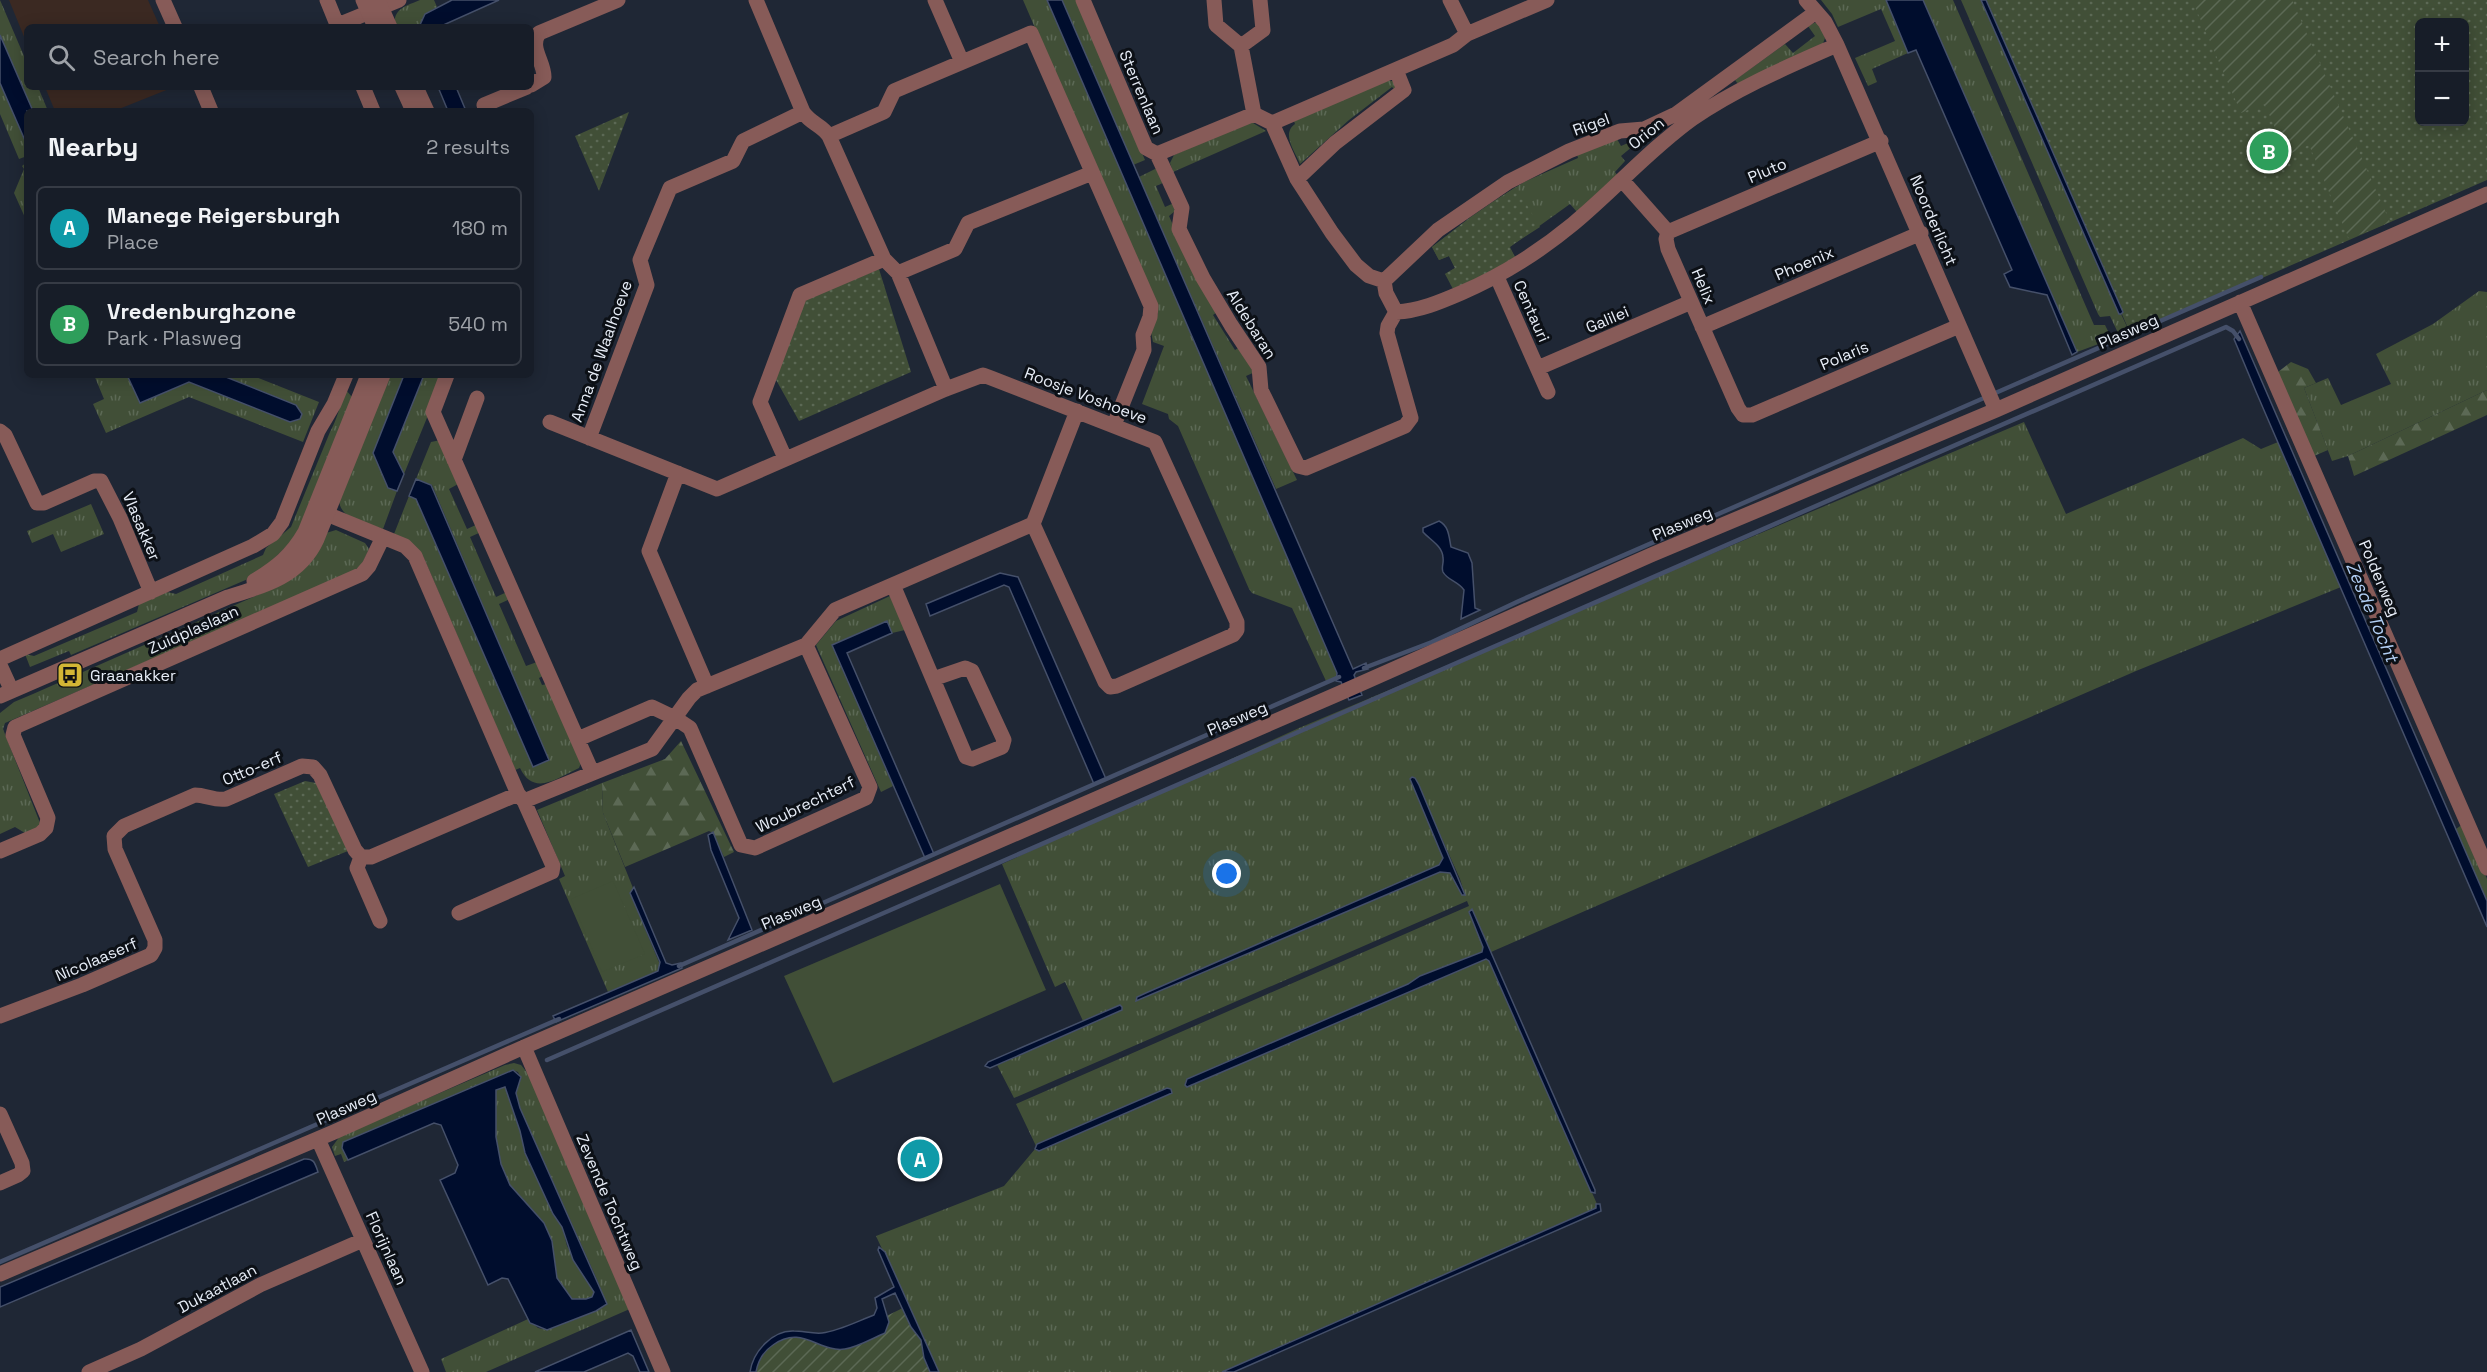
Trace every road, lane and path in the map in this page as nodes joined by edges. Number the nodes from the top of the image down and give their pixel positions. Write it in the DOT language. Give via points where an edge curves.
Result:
graph roads {
  1 [pos="164,0"];
  2 [pos="327,0"];
  3 [pos="399,0"];
  4 [pos="618,0"];
  5 [pos="756,0"];
  6 [pos="935,0"];
  7 [pos="1083,0"];
  8 [pos="1214,0"];
  9 [pos="1260,0"];
  10 [pos="1450,0"];
  11 [pos="1547,0"];
  12 [pos="372,5"];
  13 [pos="1811,6"];
  14 [pos="174,24"];
  15 [pos="337,24"];
  16 [pos="341,24"];
  17 [pos="375,24"];
  18 [pos="388,24"];
  19 [pos="1467,34"];
  20 [pos="534,40"];
  21 [pos="534,40"];
  22 [pos="1837,45"];
  23 [pos="1240,46"];
  24 [pos="962,62"];
  25 [pos="1396,70"];
  26 [pos="534,83"];
  27 [pos="202,90"];
  28 [pos="364,90"];
  29 [pos="403,90"];
  30 [pos="418,90"];
  31 [pos="520,90"];
  32 [pos="210,108"];
  33 [pos="372,108"];
  34 [pos="412,108"];
  35 [pos="426,108"];
  36 [pos="485,108"];
  37 [pos="803,112"];
  38 [pos="1254,114"];
  39 [pos="1272,123"];
  40 [pos="829,136"];
  41 [pos="1881,141"];
  42 [pos="1158,154"];
  43 [pos="1092,172"];
  44 [pos="1297,179"];
  45 [pos="1622,180"];
  46 [pos="2487,194"];
  47 [pos="1668,232"];
  48 [pos="1921,233"];
  49 [pos="884,260"];
  50 [pos="898,273"];
  51 [pos="1497,277"];
  52 [pos="1384,281"];
  53 [pos="1691,302"];
  54 [pos="2240,302"];
  55 [pos="1396,312"];
  56 [pos="1959,326"];
  57 [pos="1702,327"];
  58 [pos="1538,368"];
  59 [pos="340,378"];
  60 [pos="347,378"];
  61 [pos="446,378"];
  62 [pos="369,385"];
  63 [pos="946,389"];
  64 [pos="1548,392"];
  65 [pos="477,398"];
  66 [pos="1996,410"];
  67 [pos="1077,411"];
  68 [pos="1743,415"];
  69 [pos="550,422"];
  70 [pos="1114,425"];
  71 [pos="0,431"];
  72 [pos="589,438"];
  73 [pos="785,458"];
  74 [pos="454,460"];
  75 [pos="678,473"];
  76 [pos="320,511"];
  77 [pos="1034,524"];
  78 [pos="383,537"];
  79 [pos="892,585"];
  80 [pos="151,592"];
  81 [pos="806,645"];
  82 [pos="0,659"];
  83 [pos="0,665"];
  84 [pos="933,679"];
  85 [pos="707,686"];
  86 [pos="6,693"];
  87 [pos="675,718"];
  88 [pos="578,739"];
  89 [pos="592,772"];
  90 [pos="521,797"];
  91 [pos="114,836"];
  92 [pos="0,851"];
  93 [pos="361,857"];
  94 [pos="2487,868"];
  95 [pos="459,913"];
  96 [pos="380,921"];
  97 [pos="1,1013"];
  98 [pos="524,1047"];
  99 [pos="0,1114"];
  100 [pos="318,1139"];
  101 [pos="0,1183"];
  102 [pos="363,1240"];
  103 [pos="0,1274"];
  104 [pos="89,1372"];
  105 [pos="422,1372"];
  106 [pos="663,1372"];
  1 -- 14 [label="street"];
  2 -- 15 [label="street"];
  3 -- 12 [label="street"];
  4 -- 20 [label="street" via="539,33"];
  5 -- 37 [label="street"];
  6 -- 24 [label="street"];
  7 -- 42 [label="street, Sterrenlaan" via="1146,148"];
  8 -- 23 [label="street" via="1216,25"];
  9 -- 23 [label="street" via="1263,30"];
  10 -- 19 [label="street"];
  11 -- 19 [label="street"];
  12 -- 16 [label="street"];
  12 -- 17 [label="street"];
  12 -- 18 [label="street"];
  13 -- 22 [label="street, Rigel"];
  13 -- 52 [label="street, Rigel" via="1676,114 1644,129 1620,132 1569,151 1508,182 1438,230"];
  19 -- 25 [label="street" via="1453,45"];
  21 -- 26 [label="street" via="544,69 544,77"];
  22 -- 41 [label="street, Noorderlicht"];
  22 -- 45 [label="street, Orion" via="1734,92 1691,120"];
  23 -- 38 [label="street"];
  24 -- 40 [label="street" via="894,91 884,112"];
  24 -- 43 [label="street" via="1031,33"];
  25 -- 39 [label="street"];
  25 -- 44 [label="street" via="1404,90 1335,143"];
  27 -- 32 [label="street"];
  28 -- 33 [label="street"];
  29 -- 34 [label="street"];
  30 -- 35 [label="street"];
  31 -- 36 [label="street" via="484,105"];
  37 -- 40 [label="street" via="809,122"];
  37 -- 72 [label="street, Anna de Waalhoeve" via="743,141 733,161 670,188 640,260 646,285"];
  38 -- 39 [label="street"];
  38 -- 42 [label="street, Sterrenlaan"];
  39 -- 44 [label="street"];
  40 -- 49 [label="street"];
  41 -- 47 [label="street, Pluto"];
  41 -- 48 [label="street, Noorderlicht"];
  42 -- 55 [label="street, Aldebaran" via="1182,208 1179,229 1203,278 1259,367 1261,390 1298,466 1306,468 1410,422 1387,333"];
  43 -- 50 [label="street" via="968,223 955,249"];
  43 -- 70 [label="street" via="1151,306 1143,334 1144,350"];
  44 -- 52 [label="street" via="1356,265 1369,276"];
  45 -- 47 [label="street"];
  45 -- 51 [label="street, Orion" via="1571,226"];
  46 -- 54 [label="street, Plasweg"];
  47 -- 53 [label="street, Helix" via="1668,249"];
  48 -- 56 [label="street, Noorderlicht"];
  48 -- 57 [label="street, Phoenix"];
  49 -- 50 [label="street"];
  49 -- 73 [label="street" via="800,295 760,402"];
  50 -- 63 [label="street"];
  51 -- 55 [label="street, Centauri" via="1434,304"];
  51 -- 58 [label="street, Centauri"];
  52 -- 55 [label="street"];
  53 -- 57 [label="street, Helix"];
  53 -- 58 [label="street, Galilei"];
  54 -- 66 [label="street, Plasweg"];
  54 -- 94 [label="street, Polderweg"];
  56 -- 66 [label="street, Noorderlicht"];
  56 -- 68 [label="street, Polaris" via="1752,415"];
  57 -- 68 [label="street, Helix"];
  58 -- 64 [label="street, Centauri"];
  59 -- 80 [label="street" via="334,404 318,431 282,522 273,534"];
  60 -- 62 [label="street"];
  61 -- 74 [label="street" via="433,412"];
  62 -- 76 [label="street, Zuidplaslaan"];
  63 -- 67 [label="street, Roosje Voshoeve" via="983,375"];
  63 -- 73 [label="street, Roosje Voshoeve"];
  65 -- 74 [label="street"];
  66 -- 98 [label="street, Plasweg" via="1651,555"];
  67 -- 70 [label="street, Roosje Voshoeve"];
  67 -- 77 [label="street"];
  69 -- 72 [label="street, Roosje Voshoeve"];
  70 -- 77 [label="street, Roosje Voshoeve" via="1159,447 1237,622 1233,635 1110,687"];
  71 -- 80 [label="street, Vlasakker" via="37,503 101,481"];
  72 -- 75 [label="street, Roosje Voshoeve"];
  73 -- 75 [label="street, Roosje Voshoeve" via="717,489"];
  74 -- 88 [label="street"];
  75 -- 85 [label="street" via="649,551"];
  76 -- 78 [label="street"];
  76 -- 86 [label="street, Zuidplaslaan" via="311,552 287,575"];
  77 -- 79 [label="street"];
  78 -- 90 [label="street" via="405,546 415,556"];
  78 -- 92 [label="street, Zuidplaslaan" via="362,574 15,727 13,735 48,818 40,834"];
  79 -- 81 [label="street" via="835,610"];
  79 -- 84 [label="street"];
  80 -- 82 [label="street"];
  81 -- 85 [label="street"];
  81 -- 87 [label="street, Woubrechterf" via="870,787 866,798 754,848 741,845 690,728"];
  83 -- 86 [label="street"];
  84 -- 84 [label="street" via="965,668 972,671 1004,740 1002,747 972,759 966,757"];
  85 -- 87 [label="street" via="697,690"];
  87 -- 88 [label="street, Woubrechterf" via="652,707"];
  87 -- 89 [label="street" via="652,748"];
  88 -- 89 [label="street"];
  89 -- 90 [label="street"];
  90 -- 93 [label="street" via="371,857"];
  90 -- 95 [label="street" via="554,866 552,872"];
  91 -- 93 [label="street, Otto-erf" via="124,826 195,795 226,799 302,766 313,767 320,774"];
  91 -- 97 [label="street, Nicolaaserf" via="115,849 155,940 151,955 23,1009"];
  93 -- 96 [label="street, Otto-erf" via="357,868"];
  98 -- 100 [label="street, Plasweg"];
  98 -- 106 [label="street, Zevende Tochtweg"];
  99 -- 101 [label="street" via="23,1171"];
  100 -- 102 [label="street, Florijnlaan"];
  100 -- 103 [label="street, Plasweg"];
  102 -- 104 [label="street, Dukaatlaan" via="260,1285"];
  102 -- 105 [label="street, Florijnlaan"];
}
